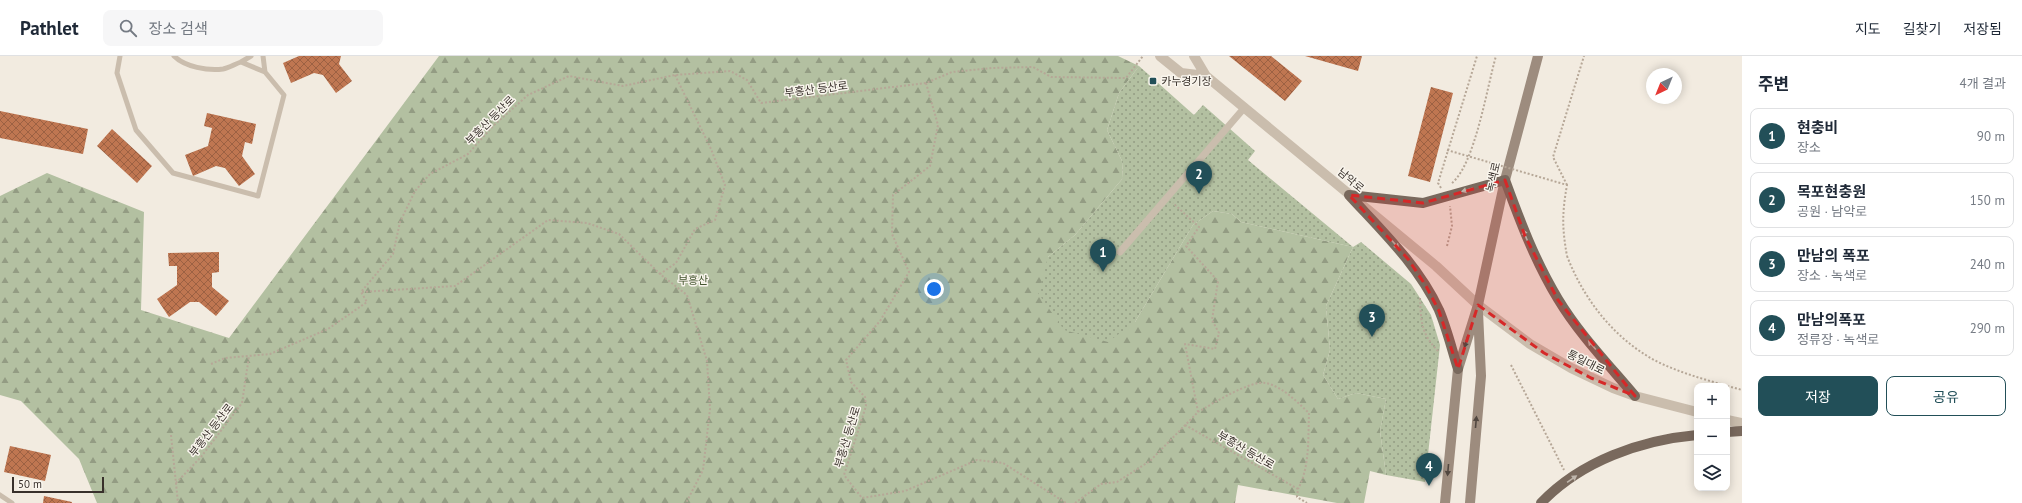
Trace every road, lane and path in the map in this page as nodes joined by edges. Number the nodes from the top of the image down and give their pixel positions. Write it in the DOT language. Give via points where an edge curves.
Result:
graph roads {
  1 [pos="120,56"];
  2 [pos="174,56"];
  3 [pos="251,56"];
  4 [pos="263,56"];
  5 [pos="1143,56"];
  6 [pos="1160,56"];
  7 [pos="1194,56"];
  8 [pos="1477,56"];
  9 [pos="1496,56"];
  10 [pos="1538,56"];
  11 [pos="1584,56"];
  12 [pos="241,62"];
  13 [pos="265,72"];
  14 [pos="675,75"];
  15 [pos="1206,76"];
  16 [pos="926,83"];
  17 [pos="1245,106"];
  18 [pos="1447,150"];
  19 [pos="1505,180"];
  20 [pos="1438,183"];
  21 [pos="1449,185"];
  22 [pos="1567,185"];
  23 [pos="1349,195"];
  24 [pos="1167,197"];
  25 [pos="1449,201"];
  26 [pos="1447,246"];
  27 [pos="1120,252"];
  28 [pos="660,274"];
  29 [pos="361,292"];
  30 [pos="1420,298"];
  31 [pos="1478,305"];
  32 [pos="1439,352"];
  33 [pos="249,356"];
  34 [pos="211,364"];
  35 [pos="1511,365"];
  36 [pos="1458,369"];
  37 [pos="1742,390"];
  38 [pos="1635,396"];
  39 [pos="1694,411"];
  40 [pos="1198,412"];
  41 [pos="1730,421"];
  42 [pos="1742,424"];
  43 [pos="1185,425"];
  44 [pos="1742,431"];
  45 [pos="1730,432"];
  46 [pos="171,435"];
  47 [pos="1694,435"];
  48 [pos="1569,481"];
  49 [pos="176,483"];
  50 [pos="1298,489"];
  51 [pos="0,495"];
  52 [pos="12,503"];
  53 [pos="178,503"];
  54 [pos="686,503"];
  55 [pos="1066,503"];
  56 [pos="1075,503"];
  57 [pos="1307,503"];
  58 [pos="1445,503"];
  59 [pos="1470,503"];
  60 [pos="1541,503"];
  1 -- 13 [label="lane" via="117,74 136,130 173,173 258,196 284,94"];
  2 -- 12 [label="lane" via="179,61 203,68 223,69"];
  3 -- 12 [label="lane"];
  4 -- 13 [label="lane"];
  5 -- 16 [label="path, 부흥산 등산로" via="1126,78 1051,77 1034,67 952,72"];
  6 -- 15 [label="street, 남악로" via="1180,72"];
  7 -- 15 [label="street, 남악로"];
  8 -- 18 [label="path"];
  9 -- 21 [label="path" via="1471,153 1462,173"];
  10 -- 19 [label="main road, 녹색로"];
  11 -- 22 [label="path" via="1553,157"];
  12 -- 13 [label="lane"];
  14 -- 16 [label="path, 부흥산 등산로" via="730,71 747,80 761,103"];
  14 -- 28 [label="path" via="711,149 725,185 715,220 696,229 676,263"];
  14 -- 29 [label="path, 부흥산 등산로" via="623,86 569,76 528,94 493,126 468,154 430,174 414,190 400,222 393,254"];
  15 -- 17 [label="street, 남악로"];
  16 -- 55 [label="path, 부흥산 등산로" via="938,125 930,166 893,195 892,234 909,272 880,321 846,360 851,382 865,397 866,406 844,475 862,498 905,491 978,460 1003,463"];
  17 -- 23 [label="street, 남악로"];
  17 -- 24 [label="street"];
  18 -- 20 [label="path"];
  18 -- 22 [label="path, bridge"];
  19 -- 23 [label="main road, one-way" via="1423,203"];
  19 -- 31 [label="main road, 녹색로"];
  38 -- 19 [label="main road, one-way" via="1558,300 1525,236"];
  22 -- 37 [label="path, bridge" via="1562,214 1567,256 1576,280 1599,313 1641,352 1658,362 1686,374"];
  23 -- 31 [label="street, 남악로" via="1436,266"];
  23 -- 36 [label="main road, one-way" via="1408,259 1426,286 1439,311"];
  24 -- 27 [label="street"];
  24 -- 40 [label="path" via="1199,227 1186,246 1218,281 1212,320 1219,333 1215,350 1185,344"];
  25 -- 26 [label="path" via="1452,226"];
  28 -- 29 [label="path" via="619,234 587,223 548,220 455,286"];
  28 -- 54 [label="path" via="687,294 707,361 710,409 703,470"];
  29 -- 33 [label="path" via="367,302 328,329 270,354"];
  30 -- 32 [label="path" via="1420,317 1424,332"];
  31 -- 36 [label="main road, 녹색로, one-way"];
  31 -- 38 [label="street, 통일대로" via="1544,353 1591,378"];
  59 -- 31 [label="main road, 녹색로, one-way" via="1481,376"];
  33 -- 34 [label="path" via="225,358"];
  33 -- 49 [label="path, 부흥산 등산로" via="242,403 201,457"];
  35 -- 48 [label="path"];
  36 -- 58 [label="main road, 녹색로, one-way"];
  38 -- 39 [label="street, 통일대로"];
  40 -- 43 [label="path"];
  40 -- 50 [label="path" via="1239,389 1265,383 1285,391 1309,413 1307,454 1303,480"];
  41 -- 42 [label="street"];
  43 -- 50 [label="path, 부흥산 등산로"];
  43 -- 56 [label="path" via="1150,461 1117,482 1101,484"];
  44 -- 45 [label="main road"];
  46 -- 49 [label="path, 부흥산 등산로"];
  48 -- 47 [label="main road, one-way" via="1622,451 1680,436"];
  48 -- 60 [label="main road"];
  49 -- 53 [label="path, 부흥산 등산로"];
  50 -- 57 [label="path, 부흥산 등산로" via="1297,497"];
  51 -- 52 [label="lane"];
}
